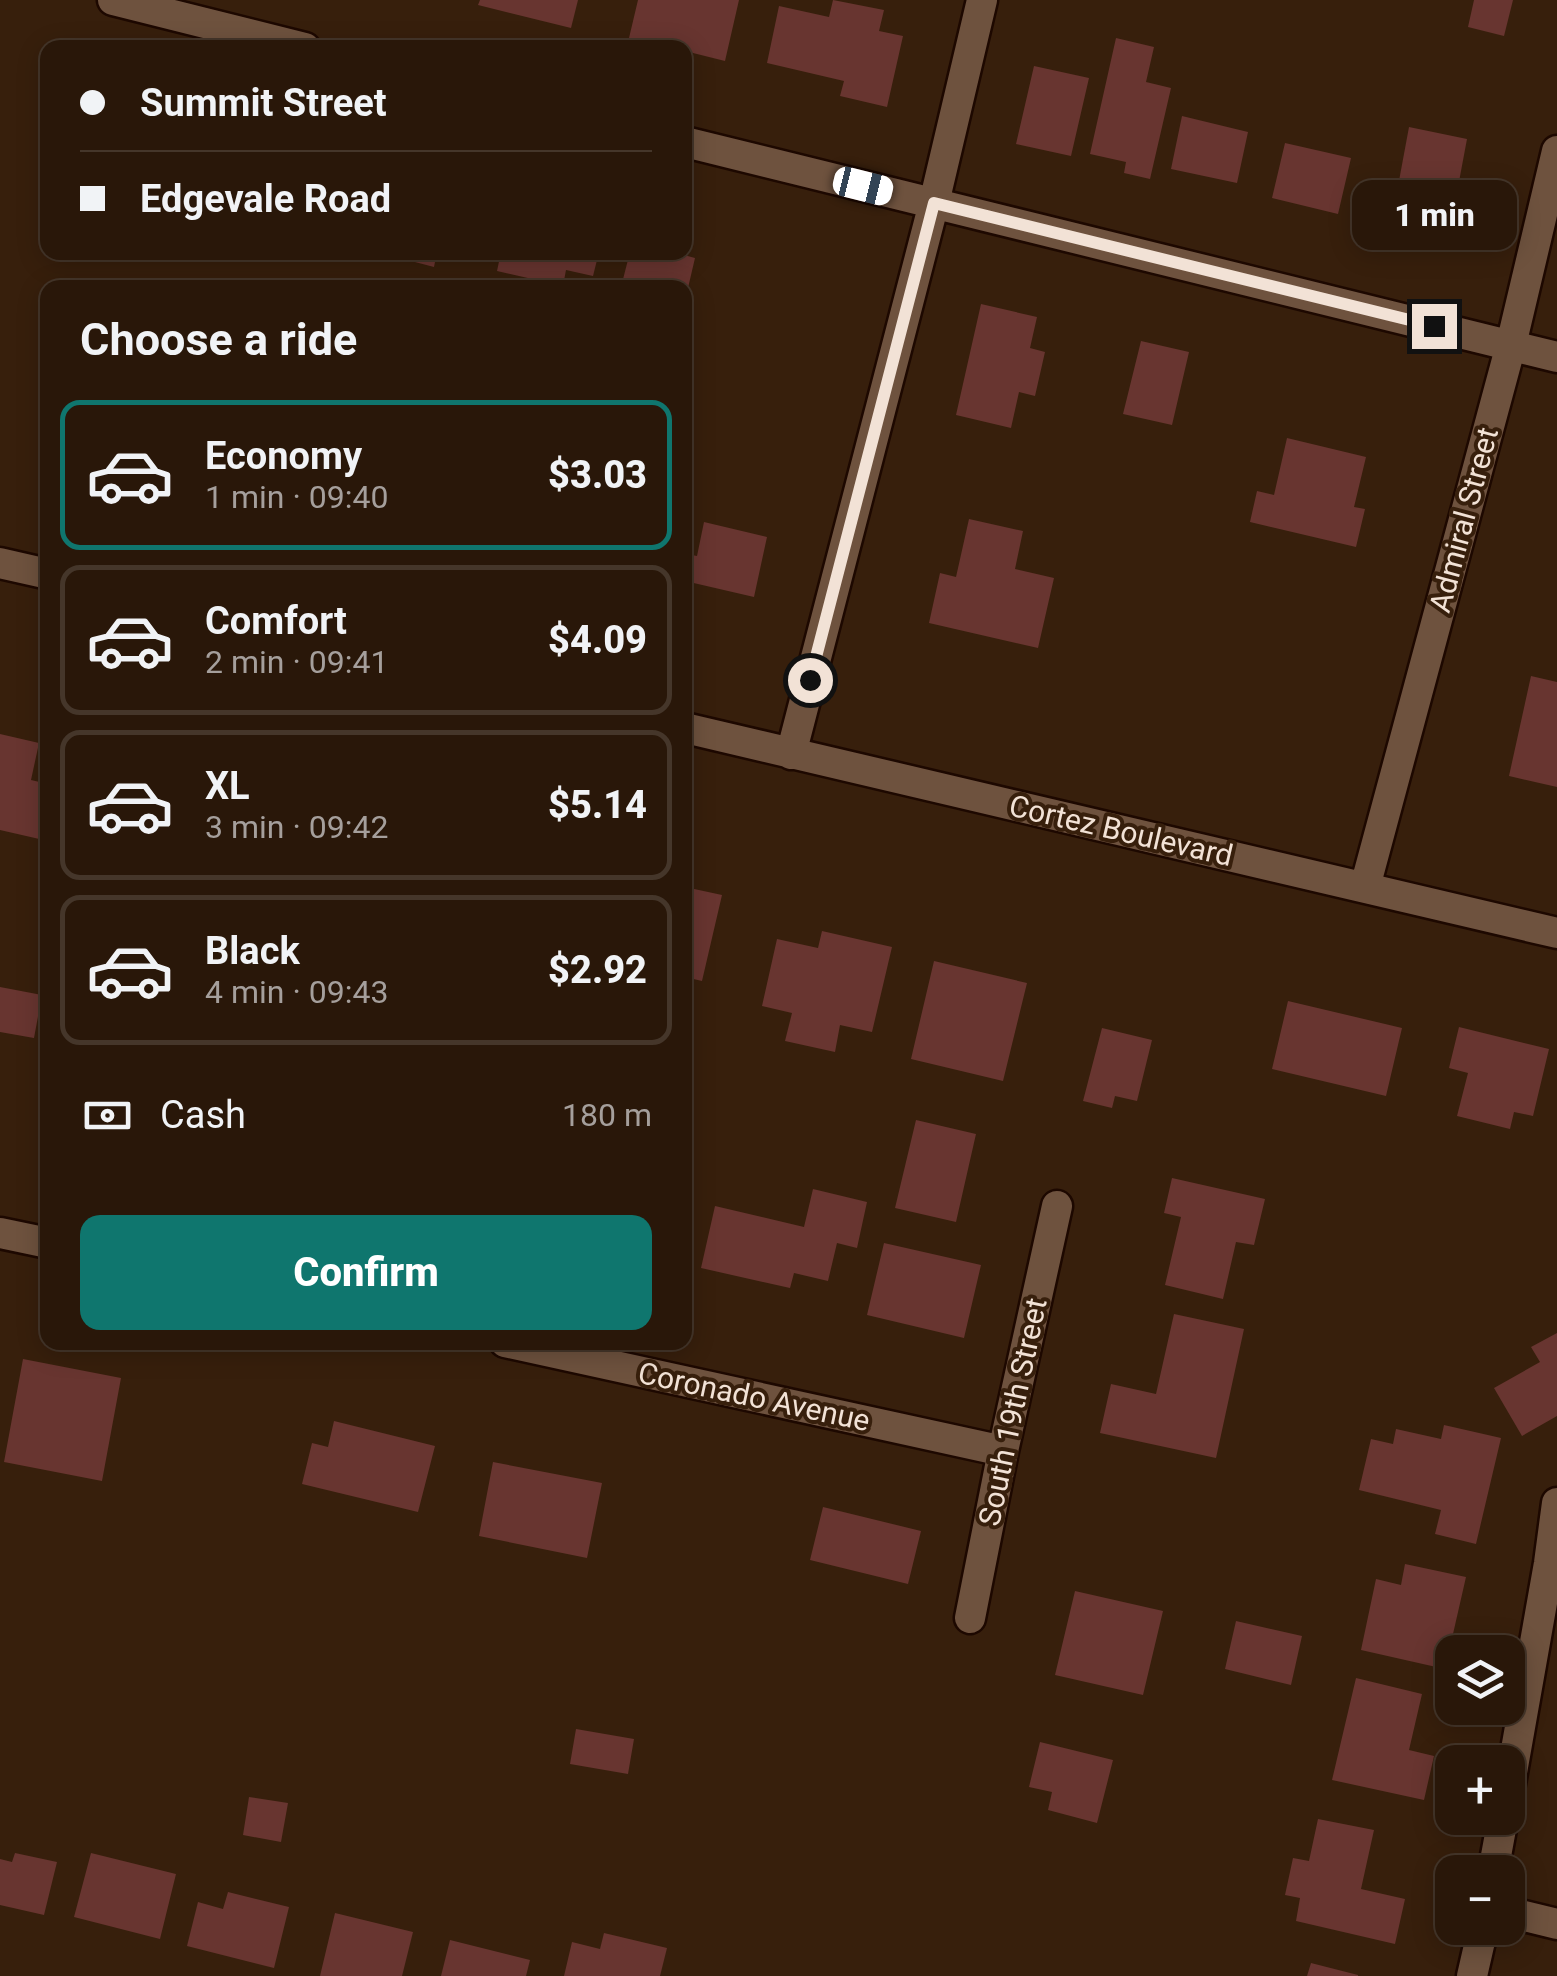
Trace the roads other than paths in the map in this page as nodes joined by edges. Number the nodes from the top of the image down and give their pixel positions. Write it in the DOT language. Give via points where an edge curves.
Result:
graph roads {
  1 [pos="982,0"];
  2 [pos="117,1"];
  3 [pos="273,40"];
  4 [pos="692,144"];
  5 [pos="1557,151"];
  6 [pos="934,203"];
  7 [pos="1510,345"];
  8 [pos="1557,357"];
  9 [pos="0,563"];
  10 [pos="40,572"];
  11 [pos="692,730"];
  12 [pos="792,754"];
  13 [pos="1365,888"];
  14 [pos="1557,933"];
  15 [pos="1057,1206"];
  16 [pos="0,1232"];
  17 [pos="40,1241"];
  18 [pos="542,1350"];
  19 [pos="1003,1451"];
  20 [pos="1557,1502"];
  21 [pos="970,1618"];
  22 [pos="1517,1745"];
  23 [pos="1525,1916"];
  24 [pos="1557,1924"];
  25 [pos="1478,1945"];
  26 [pos="1472,1976"];
  1 -- 6 [label="street"];
  2 -- 3 [label="street"];
  4 -- 6 [label="street"];
  5 -- 7 [label="street, Admiral Street"];
  6 -- 7 [label="street"];
  6 -- 12 [label="street"];
  7 -- 8 [label="street"];
  7 -- 13 [label="street, Admiral Street"];
  9 -- 10 [label="street"];
  11 -- 12 [label="street, Cortez Boulevard"];
  12 -- 13 [label="street, Cortez Boulevard"];
  13 -- 14 [label="street, Cortez Boulevard"];
  15 -- 19 [label="street, South 19th Street"];
  16 -- 17 [label="street"];
  18 -- 19 [label="street, Coronado Avenue"];
  19 -- 21 [label="street, South 19th Street"];
  20 -- 22 [label="street"];
  23 -- 24 [label="street"];
  25 -- 26 [label="street"];
}
